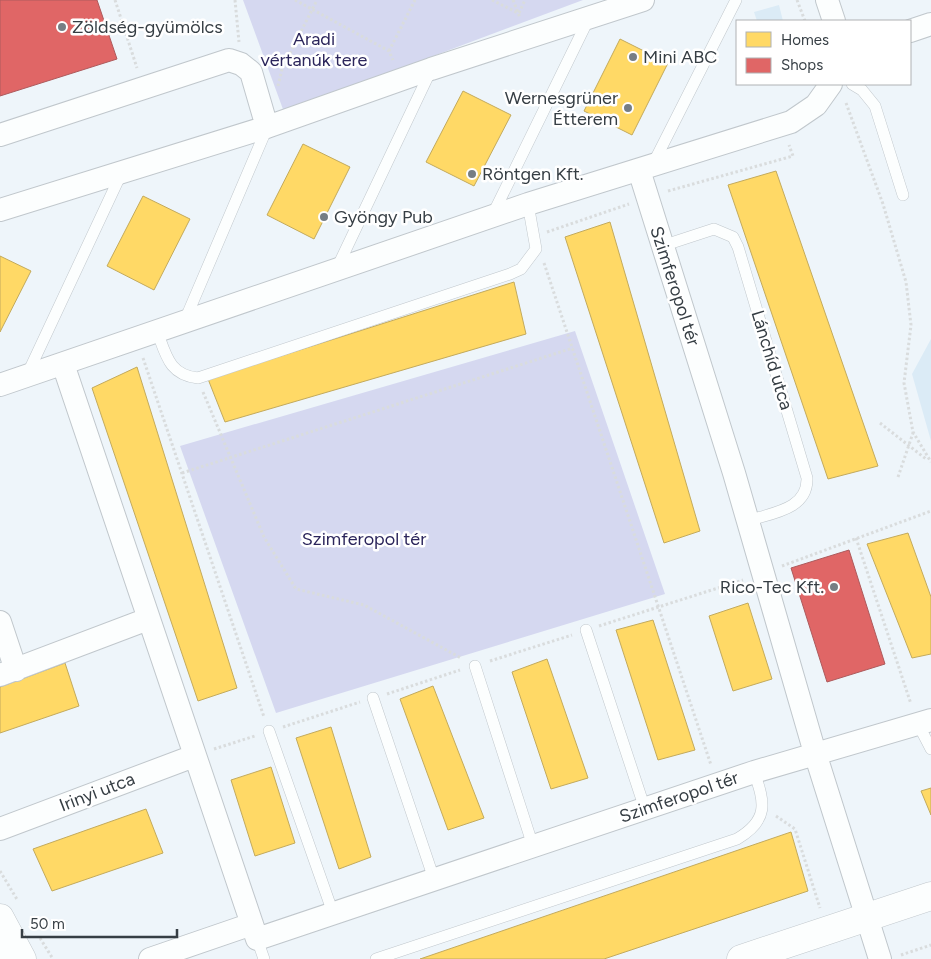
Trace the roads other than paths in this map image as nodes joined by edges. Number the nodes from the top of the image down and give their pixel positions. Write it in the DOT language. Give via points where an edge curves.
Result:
graph roads {
  1 [pos="643,0"];
  2 [pos="736,0"];
  3 [pos="827,0"];
  4 [pos="589,18"];
  5 [pos="834,20"];
  6 [pos="931,24"];
  7 [pos="911,31"];
  8 [pos="431,69"];
  9 [pos="830,85"];
  10 [pos="854,85"];
  11 [pos="267,127"];
  12 [pos="0,134"];
  13 [pos="646,168"];
  14 [pos="123,170"];
  15 [pos="903,194"];
  16 [pos="528,204"];
  17 [pos="0,210"];
  18 [pos="492,216"];
  19 [pos="662,246"];
  20 [pos="337,270"];
  21 [pos="185,322"];
  22 [pos="157,331"];
  23 [pos="63,364"];
  24 [pos="27,376"];
  25 [pos="0,386"];
  26 [pos="747,521"];
  27 [pos="148,620"];
  28 [pos="0,622"];
  29 [pos="586,630"];
  30 [pos="475,666"];
  31 [pos="8,672"];
  32 [pos="373,698"];
  33 [pos="924,722"];
  34 [pos="269,732"];
  35 [pos="931,749"];
  36 [pos="815,753"];
  37 [pos="194,756"];
  38 [pos="754,772"];
  39 [pos="645,809"];
  40 [pos="0,829"];
  41 [pos="533,846"];
  42 [pos="434,879"];
  43 [pos="931,896"];
  44 [pos="333,913"];
  45 [pos="866,916"];
  46 [pos="0,918"];
  47 [pos="258,941"];
  48 [pos="14,956"];
  49 [pos="888,958"];
  50 [pos="150,959"];
  51 [pos="376,959"];
  52 [pos="741,959"];
  1 -- 4 [label="street"];
  2 -- 13 [label="lane"];
  3 -- 5 [label="street"];
  4 -- 8 [label="street"];
  4 -- 18 [label="lane"];
  6 -- 7 [label="street"];
  8 -- 11 [label="street"];
  8 -- 20 [label="lane"];
  9 -- 13 [label="street" via="816,105 791,122"];
  10 -- 15 [label="lane" via="875,106"];
  11 -- 12 [label="street" via="251,72 229,60"];
  11 -- 14 [label="street"];
  11 -- 21 [label="lane"];
  13 -- 16 [label="street"];
  13 -- 19 [label="street, Szimferopol tér" via="647,198"];
  14 -- 17 [label="street"];
  14 -- 24 [label="lane"];
  16 -- 18 [label="street"];
  16 -- 22 [label="lane" via="536,249 521,269 510,274 198,378 187,377 169,363"];
  18 -- 20 [label="street"];
  19 -- 26 [label="street, Szimferopol tér"];
  19 -- 26 [label="lane, Lánchíd utca" via="714,229 732,237 738,246 807,478 804,494 798,502"];
  20 -- 21 [label="street"];
  21 -- 22 [label="street"];
  22 -- 23 [label="street"];
  23 -- 24 [label="street"];
  23 -- 27 [label="street"];
  24 -- 25 [label="street"];
  26 -- 36 [label="street, Szimferopol tér"];
  27 -- 31 [label="street"];
  27 -- 37 [label="street"];
  28 -- 31 [label="street"];
  29 -- 39 [label="lane"];
  30 -- 41 [label="lane"];
  32 -- 42 [label="lane"];
  33 -- 35 [label="lane"];
  33 -- 36 [label="street"];
  34 -- 44 [label="lane"];
  36 -- 38 [label="street, Szimferopol tér"];
  36 -- 45 [label="street"];
  37 -- 40 [label="street, Irinyi utca"];
  37 -- 47 [label="street"];
  38 -- 39 [label="street, Szimferopol tér"];
  38 -- 51 [label="lane" via="763,807 754,826 737,839"];
  39 -- 41 [label="street, Szimferopol tér"];
  41 -- 42 [label="street, Szimferopol tér"];
  42 -- 44 [label="street, Szimferopol tér"];
  43 -- 45 [label="street"];
  44 -- 47 [label="street, Szimferopol tér"];
  45 -- 49 [label="street"];
  45 -- 52 [label="street"];
  46 -- 48 [label="street"];
  47 -- 50 [label="street"];
}
